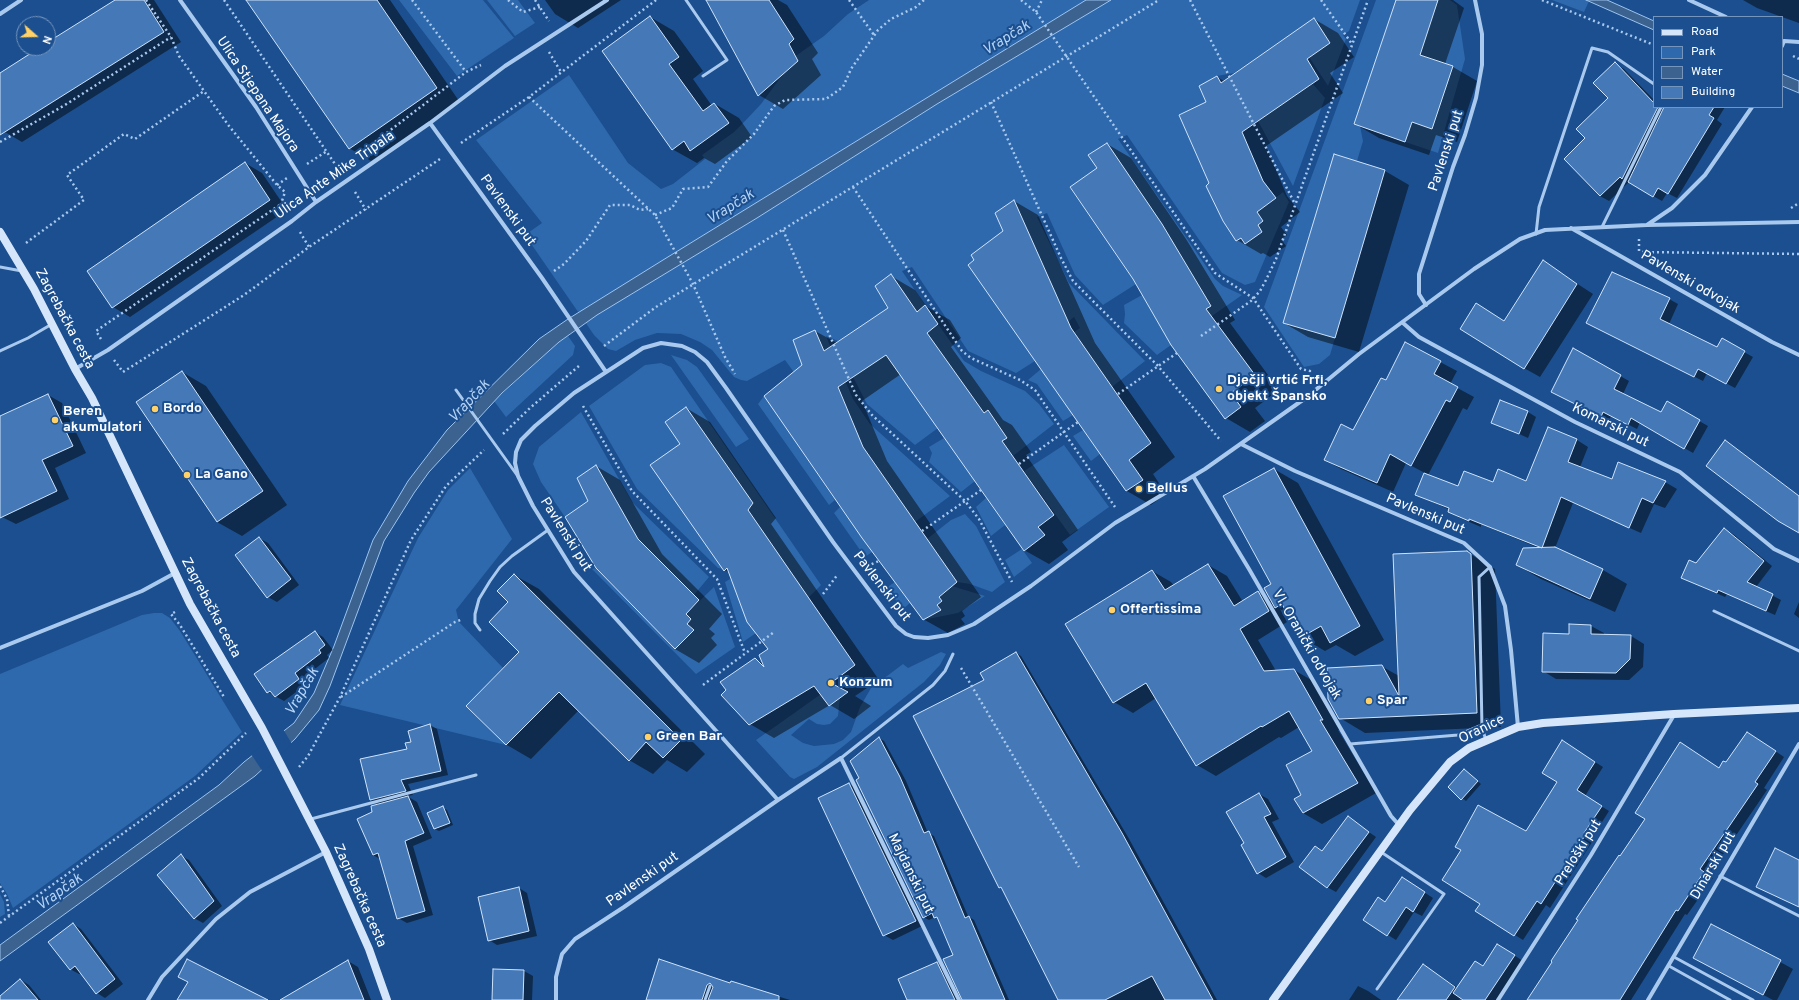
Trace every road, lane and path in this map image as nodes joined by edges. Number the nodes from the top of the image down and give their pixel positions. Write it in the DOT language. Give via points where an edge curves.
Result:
graph roads {
  1 [pos="21,0"];
  2 [pos="146,0"];
  3 [pos="180,0"];
  4 [pos="224,0"];
  5 [pos="412,0"];
  6 [pos="508,0"];
  7 [pos="535,0"];
  8 [pos="607,0"];
  9 [pos="656,0"];
  10 [pos="686,0"];
  11 [pos="849,0"];
  12 [pos="924,0"];
  13 [pos="1021,0"];
  14 [pos="1042,0"];
  15 [pos="1159,0"];
  16 [pos="1190,0"];
  17 [pos="1321,0"];
  18 [pos="1368,0"];
  19 [pos="1475,0"];
  20 [pos="1542,0"];
  21 [pos="1689,0"];
  22 [pos="540,7"];
  23 [pos="1036,12"];
  24 [pos="0,14"];
  25 [pos="1724,16"];
  26 [pos="551,23"];
  27 [pos="874,35"];
  28 [pos="171,37"];
  29 [pos="1783,41"];
  30 [pos="1799,42"];
  31 [pos="1352,44"];
  32 [pos="1653,45"];
  33 [pos="1066,56"];
  34 [pos="466,72"];
  35 [pos="702,76"];
  36 [pos="1653,83"];
  37 [pos="204,91"];
  38 [pos="529,96"];
  39 [pos="990,102"];
  40 [pos="1661,108"];
  41 [pos="1751,108"];
  42 [pos="430,123"];
  43 [pos="464,141"];
  44 [pos="0,142"];
  45 [pos="436,162"];
  46 [pos="348,180"];
  47 [pos="853,187"];
  48 [pos="316,202"];
  49 [pos="282,204"];
  50 [pos="1296,204"];
  51 [pos="649,209"];
  52 [pos="366,210"];
  53 [pos="655,215"];
  54 [pos="292,220"];
  55 [pos="1799,222"];
  56 [pos="1647,225"];
  57 [pos="1640,226"];
  58 [pos="1602,227"];
  59 [pos="1571,228"];
  60 [pos="783,230"];
  61 [pos="0,232"];
  62 [pos="1536,234"];
  63 [pos="26,243"];
  64 [pos="310,247"];
  65 [pos="1799,254"];
  66 [pos="0,267"];
  67 [pos="24,271"];
  68 [pos="542,278"];
  69 [pos="693,284"];
  70 [pos="1253,298"];
  71 [pos="1426,305"];
  72 [pos="1403,323"];
  73 [pos="52,324"];
  74 [pos="98,334"];
  75 [pos="1201,336"];
  76 [pos="604,346"];
  77 [pos="0,351"];
  78 [pos="1177,353"];
  79 [pos="1799,355"];
  80 [pos="117,365"];
  81 [pos="580,365"];
  82 [pos="1158,366"];
  83 [pos="75,369"];
  84 [pos="606,372"];
  85 [pos="1309,373"];
  86 [pos="735,375"];
  87 [pos="456,390"];
  88 [pos="1118,394"];
  89 [pos="583,406"];
  90 [pos="1078,422"];
  91 [pos="1065,431"];
  92 [pos="494,442"];
  93 [pos="1222,442"];
  94 [pos="1241,444"];
  95 [pos="1019,464"];
  96 [pos="518,476"];
  97 [pos="1193,476"];
  98 [pos="981,490"];
  99 [pos="965,501"];
  100 [pos="1115,506"];
  101 [pos="548,530"];
  102 [pos="922,532"];
  103 [pos="1799,560"];
  104 [pos="879,561"];
  105 [pos="865,566"];
  106 [pos="1490,567"];
  107 [pos="176,573"];
  108 [pos="838,574"];
  109 [pos="1012,582"];
  110 [pos="823,594"];
  111 [pos="1714,611"];
  112 [pos="175,612"];
  113 [pos="475,614"];
  114 [pos="480,630"];
  115 [pos="774,632"];
  116 [pos="0,648"];
  117 [pos="1799,651"];
  118 [pos="745,653"];
  119 [pos="953,654"];
  120 [pos="703,685"];
  121 [pos="340,697"];
  122 [pos="226,700"];
  123 [pos="1799,708"];
  124 [pos="1674,714"];
  125 [pos="1482,725"];
  126 [pos="243,726"];
  127 [pos="1518,727"];
  128 [pos="1486,740"];
  129 [pos="1350,744"];
  130 [pos="1799,744"];
  131 [pos="841,758"];
  132 [pos="298,769"];
  133 [pos="476,775"];
  134 [pos="778,800"];
  135 [pos="309,819"];
  136 [pos="1399,825"];
  137 [pos="1380,851"];
  138 [pos="326,852"];
  139 [pos="1079,866"];
  140 [pos="1720,876"];
  141 [pos="0,886"];
  142 [pos="9,916"];
  143 [pos="1799,916"];
  144 [pos="0,923"];
  145 [pos="1674,957"];
  146 [pos="1669,966"];
  147 [pos="710,986"];
  148 [pos="1377,989"];
  149 [pos="148,1000"];
  150 [pos="387,1000"];
  151 [pos="556,1000"];
  152 [pos="705,1000"];
  153 [pos="959,1000"];
  154 [pos="1273,1000"];
  155 [pos="1498,1000"];
  156 [pos="1648,1000"];
  157 [pos="1730,1000"];
  158 [pos="1753,1000"];
  1 -- 24 [label="street"];
  2 -- 28 [label="path"];
  3 -- 48 [label="street, Ulica Stjepana Majora" via="256,108"];
  4 -- 46 [label="path"];
  5 -- 34 [label="path"];
  6 -- 22 [label="path" via="523,12"];
  7 -- 22 [label="path"];
  8 -- 42 [label="street, Ulica Ante Mike Tripala" via="505,66"];
  9 -- 38 [label="path"];
  10 -- 35 [label="lane" via="727,60"];
  11 -- 27 [label="path"];
  12 -- 27 [label="path" via="916,7 891,19"];
  13 -- 23 [label="path"];
  14 -- 23 [label="path"];
  15 -- 33 [label="path"];
  16 -- 50 [label="path"];
  17 -- 31 [label="path"];
  18 -- 31 [label="path"];
  19 -- 71 [label="street, Pavlenski put" via="1482,34 1482,65 1465,135 1419,274 1419,294"];
  20 -- 32 [label="path"];
  21 -- 25 [label="street"];
  22 -- 26 [label="path"];
  23 -- 33 [label="path"];
  27 -- 53 [label="path" via="851,69 843,87 826,99 785,100 774,106 754,134 727,161 708,187 683,189 672,208"];
  28 -- 37 [label="path" via="179,56"];
  28 -- 44 [label="path" via="65,105"];
  29 -- 30 [label="street"];
  31 -- 50 [label="path"];
  33 -- 39 [label="path"];
  33 -- 70 [label="path" via="1215,273"];
  36 -- 62 [label="lane" via="1608,52 1592,48 1539,207"];
  37 -- 49 [label="path" via="228,126 285,192"];
  37 -- 63 [label="path" via="135,139 124,134 67,175 84,200"];
  38 -- 43 [label="path"];
  38 -- 51 [label="path"];
  39 -- 47 [label="path"];
  39 -- 82 [label="path" via="1073,281"];
  40 -- 58 [label="lane"];
  41 -- 56 [label="street, Pavlenski put" via="1705,175 1672,208"];
  42 -- 46 [label="street, Ulica Ante Mike Tripala"];
  42 -- 68 [label="street, Pavlenski put"];
  45 -- 52 [label="path"];
  46 -- 48 [label="street, Ulica Ante Mike Tripala"];
  46 -- 52 [label="path"];
  47 -- 60 [label="path"];
  47 -- 91 [label="path" via="962,351 1035,390"];
  48 -- 54 [label="street, Ulica Ante Mike Tripala"];
  49 -- 54 [label="path"];
  49 -- 74 [label="path" via="96,331"];
  50 -- 70 [label="path" via="1276,259"];
  51 -- 53 [label="path"];
  51 -- 68 [label="path" via="640,210 630,205 610,205 586,241 564,264"];
  52 -- 64 [label="path"];
  53 -- 69 [label="path"];
  54 -- 64 [label="path"];
  54 -- 83 [label="street, Ulica Ante Mike Tripala" via="108,350"];
  55 -- 56 [label="street, Pavlenski put"];
  56 -- 57 [label="street, Pavlenski put"];
  57 -- 58 [label="street, Pavlenski put"];
  57 -- 65 [label="path" via="1638,252"];
  58 -- 59 [label="street, Pavlenski put"];
  59 -- 62 [label="street, Pavlenski put" via="1545,230"];
  59 -- 79 [label="street, Pavlenski odvojak"];
  60 -- 69 [label="path"];
  60 -- 99 [label="path" via="856,395 872,415"];
  61 -- 67 [label="main road, Zagrebačka cesta"];
  62 -- 71 [label="street, Pavlenski put" via="1507,247"];
  64 -- 80 [label="path" via="244,294 123,372"];
  66 -- 67 [label="lane"];
  67 -- 73 [label="main road, Zagrebačka cesta"];
  68 -- 84 [label="street, Pavlenski put"];
  69 -- 76 [label="path" via="656,307"];
  69 -- 86 [label="path"];
  70 -- 75 [label="path"];
  70 -- 85 [label="path" via="1301,369 1310,371"];
  71 -- 72 [label="street, Pavlenski put"];
  72 -- 94 [label="street, Pavlenski put"];
  72 -- 103 [label="street, Komarski put" via="1419,336 1575,422 1680,472 1774,549"];
  73 -- 77 [label="lane"];
  73 -- 83 [label="main road, Zagrebačka cesta"];
  78 -- 82 [label="path"];
  81 -- 92 [label="path"];
  82 -- 88 [label="path"];
  82 -- 93 [label="path"];
  83 -- 107 [label="main road, Zagrebačka cesta" via="92,398"];
  84 -- 96 [label="street, Pavlenski put" via="574,393 521,440 515,463"];
  84 -- 97 [label="street, Pavlenski put" via="643,348 661,343 682,346 707,362 863,584 896,626 914,637 948,635 974,624 1031,586 1115,523"];
  87 -- 92 [label="lane"];
  89 -- 118 [label="path" via="632,491 717,579"];
  90 -- 91 [label="path"];
  91 -- 95 [label="path"];
  91 -- 100 [label="path"];
  92 -- 96 [label="lane"];
  92 -- 121 [label="path" via="446,486 420,524 396,570 374,625"];
  94 -- 97 [label="street, Pavlenski put"];
  94 -- 106 [label="street, Pavlenski put" via="1295,471 1464,543"];
  96 -- 101 [label="street, Pavlenski put"];
  97 -- 129 [label="street, VI. Oranički odvojak"];
  98 -- 99 [label="path"];
  99 -- 102 [label="path"];
  99 -- 109 [label="path" via="978,519"];
  101 -- 113 [label="lane" via="500,567 479,599"];
  101 -- 134 [label="street, Pavlenski put" via="574,572"];
  104 -- 105 [label="path"];
  106 -- 125 [label="lane" via="1479,578"];
  106 -- 127 [label="street, Pavlenski put" via="1505,606"];
  107 -- 116 [label="street" via="142,591"];
  107 -- 135 [label="main road, Zagrebačka cesta" via="190,604 262,728"];
  108 -- 110 [label="path"];
  111 -- 117 [label="lane"];
  112 -- 122 [label="path" via="171,614"];
  113 -- 114 [label="lane" via="475,623"];
  113 -- 121 [label="path" via="455,622"];
  115 -- 118 [label="path"];
  118 -- 120 [label="path"];
  119 -- 131 [label="lane" via="945,671 932,685"];
  119 -- 139 [label="path"];
  121 -- 132 [label="path" via="308,756"];
  123 -- 124 [label="main road, Oranice"];
  124 -- 127 [label="main road, Oranice"];
  124 -- 155 [label="street, Preloški put" via="1591,855"];
  125 -- 128 [label="lane"];
  125 -- 129 [label="lane" via="1458,735"];
  126 -- 142 [label="path" via="247,732 199,778"];
  127 -- 128 [label="main road, Oranice"];
  128 -- 136 [label="main road, Oranice" via="1469,748 1450,762"];
  129 -- 136 [label="street, VI. Oranički odvojak" via="1391,816"];
  130 -- 140 [label="street, Dinarski put"];
  131 -- 134 [label="street, Pavlenski put"];
  131 -- 153 [label="street, Majdanski put"];
  133 -- 135 [label="lane"];
  134 -- 151 [label="street, Pavlenski put" via="575,939 562,954 556,977"];
  135 -- 138 [label="main road, Zagrebačka cesta"];
  136 -- 137 [label="main road, Oranice"];
  137 -- 148 [label="lane" via="1444,894"];
  137 -- 154 [label="main road, Oranice"];
  138 -- 149 [label="street" via="250,892 216,919 162,977"];
  138 -- 150 [label="main road, Zagrebačka cesta" via="369,950"];
  140 -- 143 [label="lane"];
  140 -- 145 [label="street, Dinarski put"];
  141 -- 142 [label="path" via="7,899"];
  142 -- 144 [label="path"];
  145 -- 146 [label="street, Dinarski put"];
  145 -- 158 [label="lane"];
  146 -- 156 [label="street, Dinarski put"];
  146 -- 157 [label="lane"];
  147 -- 152 [label="lane"];
}
